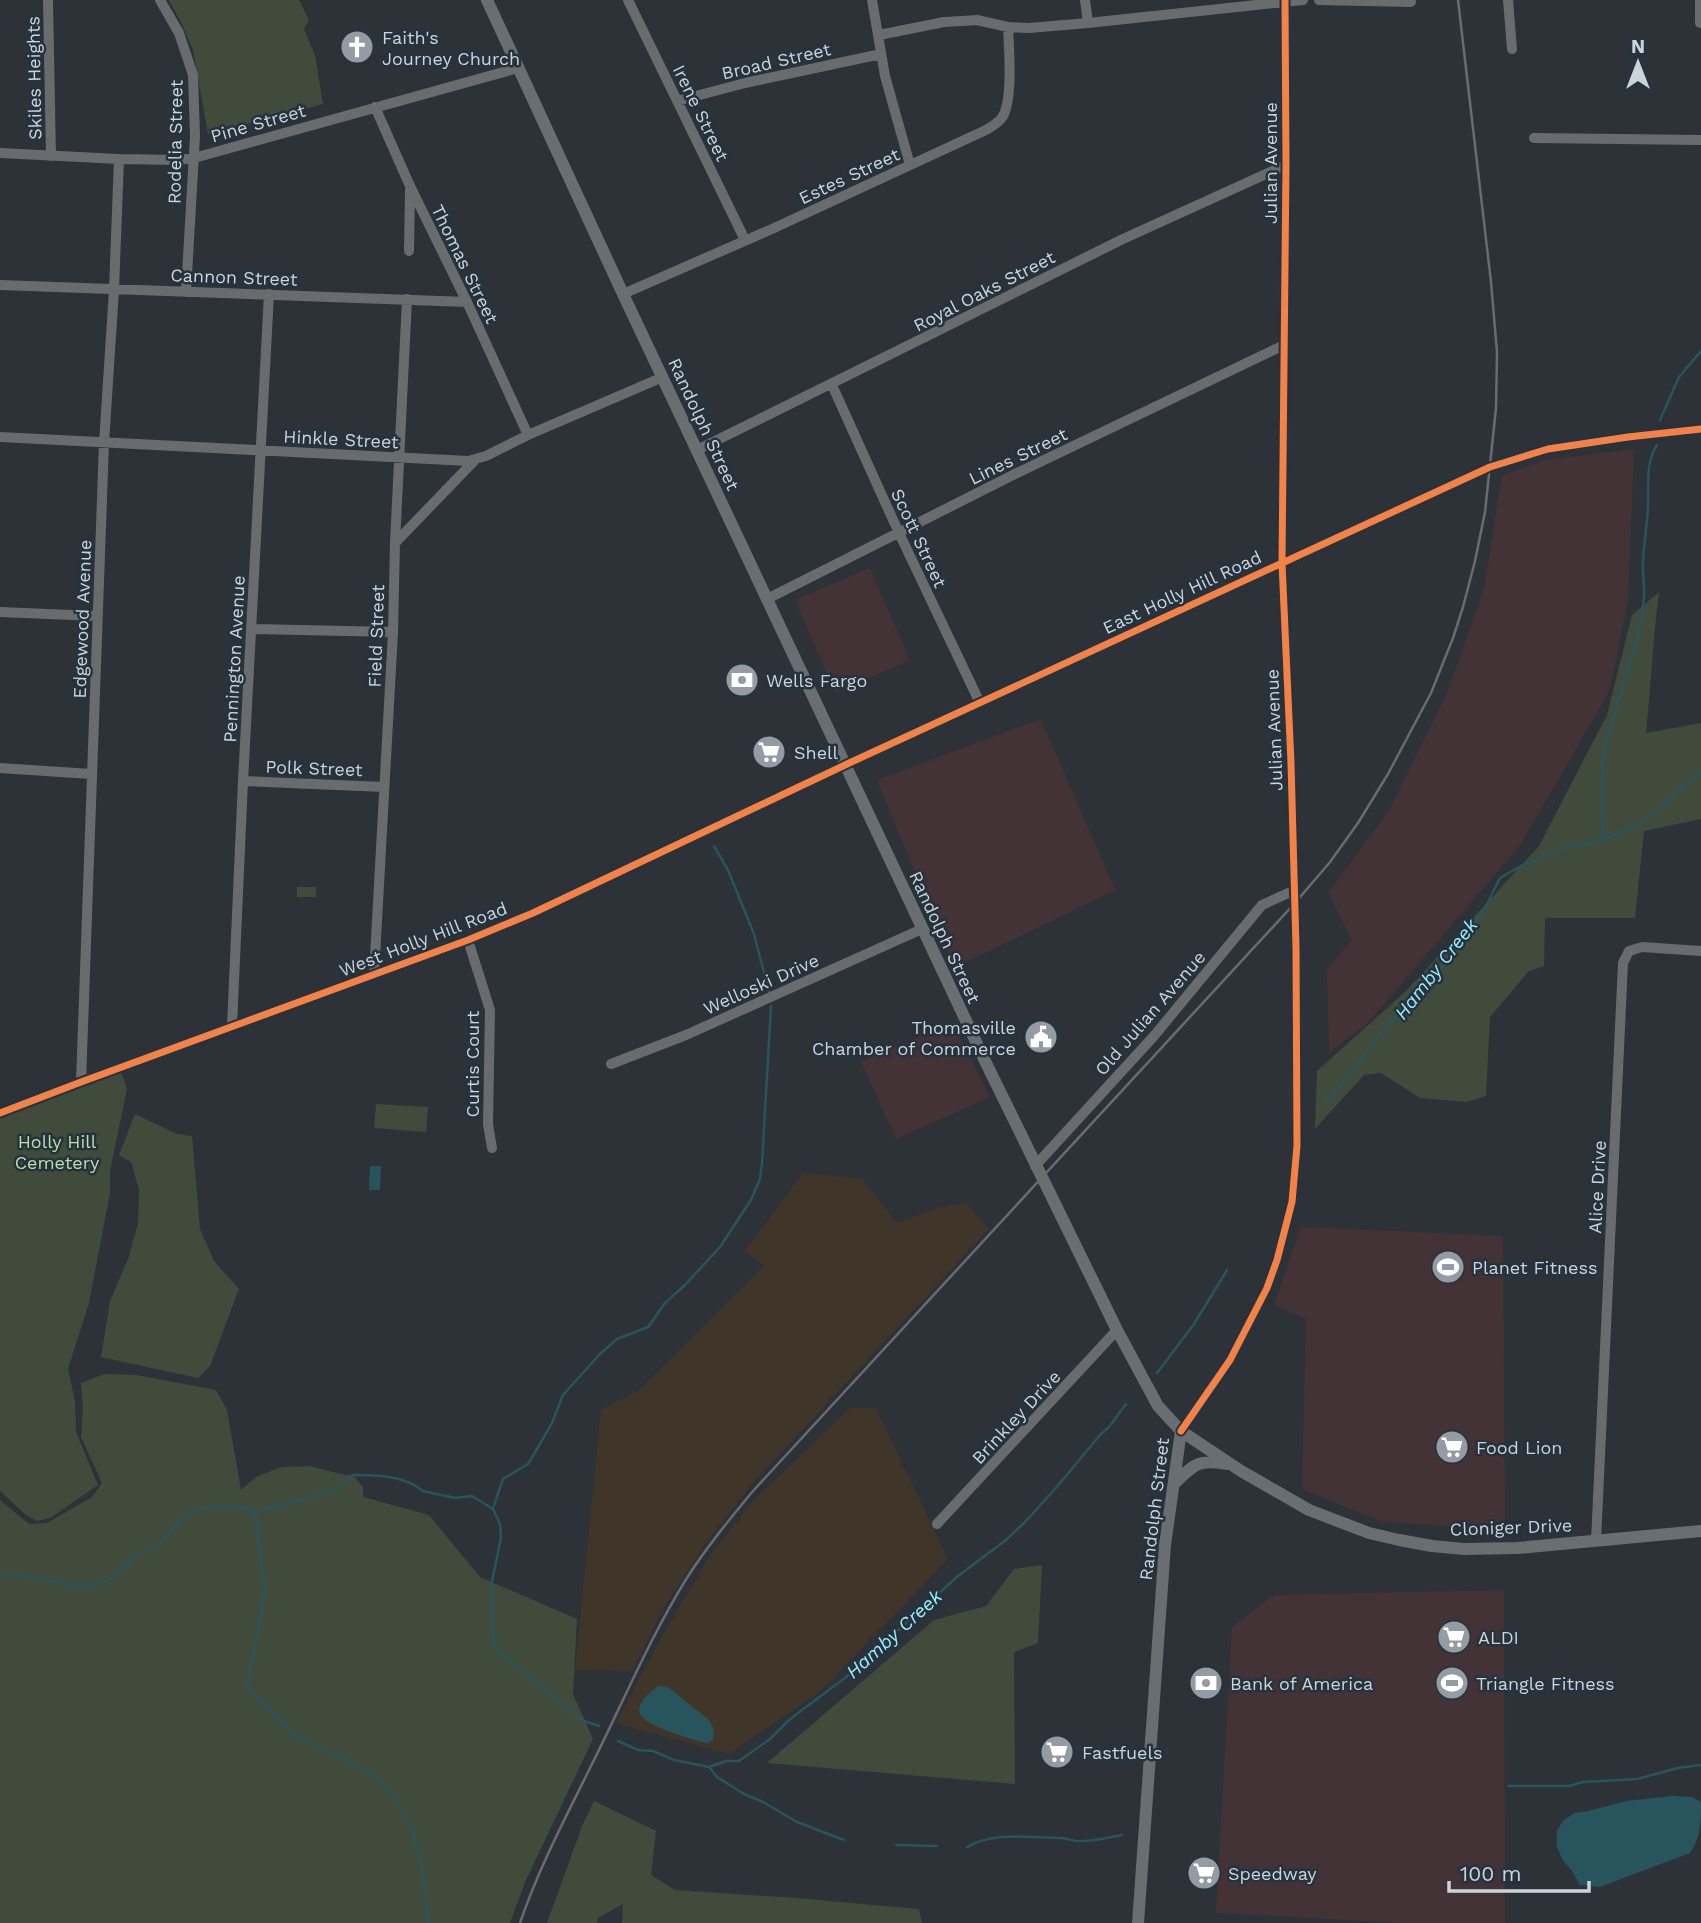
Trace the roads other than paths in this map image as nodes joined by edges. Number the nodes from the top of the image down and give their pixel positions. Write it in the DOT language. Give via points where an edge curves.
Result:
graph roads {
  1 [pos="48,0"];
  2 [pos="160,0"];
  3 [pos="487,0"];
  4 [pos="628,0"];
  5 [pos="872,0"];
  6 [pos="1085,0"];
  7 [pos="1303,0"];
  8 [pos="1319,0"];
  9 [pos="1508,0"];
  10 [pos="1700,0"];
  11 [pos="1285,1"];
  12 [pos="1411,2"];
  13 [pos="1088,23"];
  14 [pos="1700,23"];
  15 [pos="1008,27"];
  16 [pos="879,35"];
  17 [pos="1512,49"];
  18 [pos="881,54"];
  19 [pos="518,68"];
  20 [pos="677,101"];
  21 [pos="375,107"];
  22 [pos="1534,138"];
  23 [pos="1701,140"];
  24 [pos="0,153"];
  25 [pos="51,156"];
  26 [pos="194,158"];
  27 [pos="119,159"];
  28 [pos="910,165"];
  29 [pos="1286,165"];
  30 [pos="410,186"];
  31 [pos="744,240"];
  32 [pos="410,251"];
  33 [pos="0,285"];
  34 [pos="114,290"];
  35 [pos="186,292"];
  36 [pos="269,294"];
  37 [pos="623,294"];
  38 [pos="407,299"];
  39 [pos="467,302"];
  40 [pos="1284,345"];
  41 [pos="663,376"];
  42 [pos="832,385"];
  43 [pos="1701,429"];
  44 [pos="528,435"];
  45 [pos="0,437"];
  46 [pos="104,443"];
  47 [pos="261,450"];
  48 [pos="697,450"];
  49 [pos="400,458"];
  50 [pos="475,460"];
  51 [pos="899,533"];
  52 [pos="395,543"];
  53 [pos="1282,563"];
  54 [pos="767,598"];
  55 [pos="0,612"];
  56 [pos="97,616"];
  57 [pos="251,629"];
  58 [pos="393,632"];
  59 [pos="980,703"];
  60 [pos="845,765"];
  61 [pos="0,768"];
  62 [pos="91,774"];
  63 [pos="243,781"];
  64 [pos="384,787"];
  65 [pos="1295,890"];
  66 [pos="922,929"];
  67 [pos="468,940"];
  68 [pos="1701,951"];
  69 [pos="374,975"];
  70 [pos="232,1027"];
  71 [pos="611,1064"];
  72 [pos="81,1082"];
  73 [pos="0,1114"];
  74 [pos="492,1148"];
  75 [pos="1035,1166"];
  76 [pos="1118,1330"];
  77 [pos="1181,1431"];
  78 [pos="1231,1465"];
  79 [pos="1174,1484"];
  80 [pos="937,1524"];
  81 [pos="1701,1531"];
  82 [pos="1596,1541"];
  83 [pos="1138,1923"];
  1 -- 25 [label="street, Skiles Heights"];
  2 -- 26 [label="street, Rodelia Street" via="179,33 194,75"];
  3 -- 19 [label="main road, Randolph Street"];
  4 -- 20 [label="street, Irene Street"];
  5 -- 16 [label="street"];
  6 -- 13 [label="street"];
  7 -- 11 [label="street"];
  8 -- 12 [label="street"];
  9 -- 17 [label="street"];
  10 -- 14 [label="street"];
  11 -- 13 [label="street"];
  11 -- 29 [label="street, Julian Avenue"];
  13 -- 15 [label="street"];
  15 -- 16 [label="street" via="990,22 944,22"];
  15 -- 28 [label="street, Estes Street" via="1009,75 1003,116 986,130"];
  16 -- 18 [label="street"];
  18 -- 20 [label="street, Broad Street"];
  18 -- 28 [label="street"];
  19 -- 21 [label="street, Pine Street"];
  19 -- 37 [label="main road, Randolph Street"];
  20 -- 31 [label="street, Irene Street"];
  21 -- 26 [label="street, Pine Street"];
  21 -- 30 [label="street, Thomas Street"];
  22 -- 23 [label="street"];
  24 -- 25 [label="street, Pine Street"];
  25 -- 27 [label="street, Pine Street"];
  26 -- 27 [label="street, Pine Street"];
  26 -- 35 [label="street, Rodelia Street"];
  27 -- 34 [label="street, Edgewood Avenue"];
  28 -- 31 [label="street, Estes Street"];
  29 -- 40 [label="street, Julian Avenue"];
  29 -- 42 [label="street, Royal Oaks Street" via="1123,239"];
  30 -- 32 [label="street"];
  30 -- 39 [label="street, Thomas Street"];
  31 -- 37 [label="street, Estes Street"];
  33 -- 34 [label="street, Cannon Street"];
  34 -- 35 [label="street, Cannon Street"];
  34 -- 46 [label="street, Edgewood Avenue"];
  35 -- 36 [label="street, Cannon Street"];
  36 -- 38 [label="street, Cannon Street"];
  36 -- 47 [label="street, Pennington Avenue"];
  37 -- 41 [label="main road, Randolph Street"];
  38 -- 39 [label="street, Cannon Street"];
  38 -- 49 [label="street, Field Street"];
  39 -- 44 [label="street, Thomas Street"];
  40 -- 51 [label="street, Lines Street"];
  40 -- 53 [label="street, Julian Avenue"];
  41 -- 44 [label="street, Hinkle Street"];
  41 -- 48 [label="main road, Randolph Street"];
  42 -- 48 [label="street, Royal Oaks Street"];
  42 -- 51 [label="street, Scott Street"];
  43 -- 53 [label="street, East Holly Hill Road" via="1582,443 1517,457"];
  44 -- 50 [label="street, Hinkle Street"];
  45 -- 46 [label="street, Hinkle Street"];
  46 -- 47 [label="street, Hinkle Street"];
  46 -- 56 [label="street, Edgewood Avenue"];
  47 -- 49 [label="street, Hinkle Street"];
  47 -- 57 [label="street, Pennington Avenue"];
  48 -- 54 [label="main road, Randolph Street"];
  49 -- 50 [label="street, Hinkle Street"];
  49 -- 52 [label="street, Field Street"];
  50 -- 52 [label="street"];
  51 -- 54 [label="street, Lines Street"];
  51 -- 59 [label="street, Scott Street"];
  52 -- 58 [label="street, Field Street"];
  53 -- 59 [label="street, East Holly Hill Road"];
  53 -- 65 [label="street, Julian Avenue"];
  54 -- 60 [label="main road, Randolph Street"];
  55 -- 56 [label="street"];
  56 -- 62 [label="street, Edgewood Avenue"];
  57 -- 58 [label="street"];
  57 -- 63 [label="street, Pennington Avenue"];
  58 -- 64 [label="street, Field Street"];
  59 -- 60 [label="street, East Holly Hill Road"];
  60 -- 66 [label="main road, Randolph Street"];
  60 -- 67 [label="street, West Holly Hill Road"];
  61 -- 62 [label="street"];
  62 -- 72 [label="street, Edgewood Avenue"];
  63 -- 64 [label="street, Polk Street"];
  63 -- 70 [label="street, Pennington Avenue"];
  64 -- 69 [label="street, Field Street"];
  65 -- 75 [label="street, Old Julian Avenue" via="1262,905 1154,1036"];
  65 -- 77 [label="street, Julian Avenue" via="1297,1146 1292,1202 1267,1287 1230,1360"];
  66 -- 71 [label="street, Welloski Drive"];
  66 -- 75 [label="main road, Randolph Street"];
  67 -- 69 [label="street, West Holly Hill Road"];
  67 -- 74 [label="street, Curtis Court" via="490,1010 488,1125"];
  68 -- 82 [label="street, Alice Drive" via="1642,947 1629,951 1623,963"];
  69 -- 70 [label="street, West Holly Hill Road"];
  70 -- 72 [label="street, West Holly Hill Road"];
  72 -- 73 [label="street, West Holly Hill Road"];
  75 -- 76 [label="main road, Randolph Street"];
  76 -- 77 [label="main road, Randolph Street" via="1158,1406"];
  76 -- 80 [label="street, Brinkley Drive"];
  77 -- 78 [label="main road, Cloniger Drive"];
  77 -- 79 [label="main road, Randolph Street"];
  78 -- 79 [label="main road" via="1198,1463"];
  78 -- 82 [label="main road, Cloniger Drive" via="1309,1510 1399,1540 1464,1549"];
  79 -- 83 [label="main road, Randolph Street" via="1165,1545"];
  81 -- 82 [label="main road, Cloniger Drive"];
}
